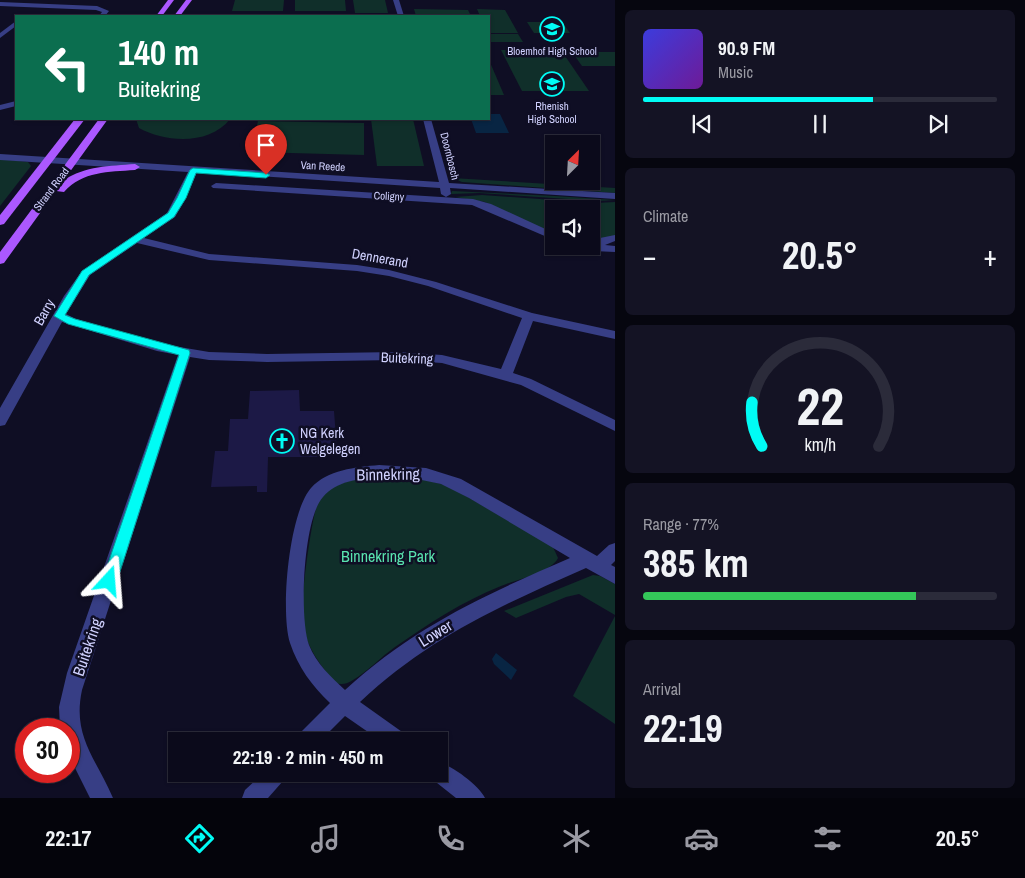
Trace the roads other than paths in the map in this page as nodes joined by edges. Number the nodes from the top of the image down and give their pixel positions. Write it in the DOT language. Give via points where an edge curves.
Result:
graph roads {
  1 [pos="43,0"];
  2 [pos="171,0"];
  3 [pos="189,0"];
  4 [pos="396,0"];
  5 [pos="0,4"];
  6 [pos="36,6"];
  7 [pos="30,11"];
  8 [pos="103,15"];
  9 [pos="160,15"];
  10 [pos="178,15"];
  11 [pos="401,15"];
  12 [pos="15,24"];
  13 [pos="0,36"];
  14 [pos="15,103"];
  15 [pos="0,108"];
  16 [pos="79,120"];
  17 [pos="102,120"];
  18 [pos="427,120"];
  19 [pos="0,157"];
  20 [pos="48,160"];
  21 [pos="72,162"];
  22 [pos="134,166"];
  23 [pos="165,169"];
  24 [pos="193,170"];
  25 [pos="216,186"];
  26 [pos="445,186"];
  27 [pos="186,188"];
  28 [pos="615,196"];
  29 [pos="446,200"];
  30 [pos="36,210"];
  31 [pos="0,222"];
  32 [pos="545,233"];
  33 [pos="615,238"];
  34 [pos="135,240"];
  35 [pos="600,242"];
  36 [pos="600,248"];
  37 [pos="615,250"];
  38 [pos="0,260"];
  39 [pos="59,316"];
  40 [pos="529,316"];
  41 [pos="615,335"];
  42 [pos="185,353"];
  43 [pos="505,375"];
  44 [pos="0,422"];
  45 [pos="615,426"];
  46 [pos="615,550"];
  47 [pos="592,563"];
  48 [pos="615,576"];
  49 [pos="345,703"];
  50 [pos="315,732"];
  51 [pos="385,732"];
  52 [pos="448,779"];
  53 [pos="269,782"];
  54 [pos="102,798"];
  55 [pos="254,798"];
  56 [pos="474,798"];
  1 -- 6 [label="street"];
  2 -- 9 [label="main road"];
  3 -- 10 [label="main road"];
  4 -- 11 [label="street"];
  5 -- 6 [label="street"];
  6 -- 7 [label="street"];
  6 -- 8 [label="street" via="102,9 106,11"];
  12 -- 13 [label="street"];
  14 -- 15 [label="street"];
  16 -- 20 [label="main road, Strand Road"];
  17 -- 21 [label="main road, Strand Road"];
  18 -- 26 [label="street, Doornbosch"];
  19 -- 20 [label="street, Van Reede"];
  20 -- 21 [label="street, Van Reede"];
  20 -- 31 [label="main road, Strand Road"];
  21 -- 22 [label="street, Van Reede"];
  21 -- 30 [label="main road, Strand Road"];
  22 -- 23 [label="street, Van Reede"];
  22 -- 30 [label="main road" via="77,175 52,200"];
  23 -- 24 [label="street, Van Reede"];
  23 -- 27 [label="street" via="180,178"];
  24 -- 26 [label="street, Van Reede"];
  24 -- 27 [label="street, Barry"];
  25 -- 29 [label="street, Coligny"];
  26 -- 28 [label="street, Van Reede"];
  26 -- 29 [label="street, Doornbosch"];
  27 -- 34 [label="street, Barry" via="171,215"];
  29 -- 32 [label="street, Coligny" via="481,204"];
  30 -- 38 [label="main road, Strand Road"];
  33 -- 35 [label="street"];
  34 -- 39 [label="street, Barry" via="86,273"];
  34 -- 40 [label="street, Dennerand" via="215,258 350,267 389,273"];
  36 -- 37 [label="street"];
  39 -- 42 [label="street, Buitekring"];
  39 -- 44 [label="street, Barry"];
  40 -- 41 [label="street, Dennerand"];
  40 -- 43 [label="street"];
  42 -- 43 [label="street, Buitekring" via="234,358 429,357"];
  42 -- 54 [label="street, Buitekring" via="70,698 69,720 74,742"];
  43 -- 45 [label="street, Buitekring"];
  46 -- 47 [label="street, Lower"];
  47 -- 48 [label="street, Binnekring"];
  47 -- 49 [label="street, Lower" via="484,604 453,621 418,642"];
  47 -- 49 [label="street, Binnekring" via="471,492 428,474 377,471 347,475 325,486 310,501 304,520 293,610 294,627 309,664 327,689"];
  49 -- 50 [label="street, Lower"];
  49 -- 51 [label="street, Binnekring"];
  52 -- 56 [label="street"];
  53 -- 55 [label="street"];
}
